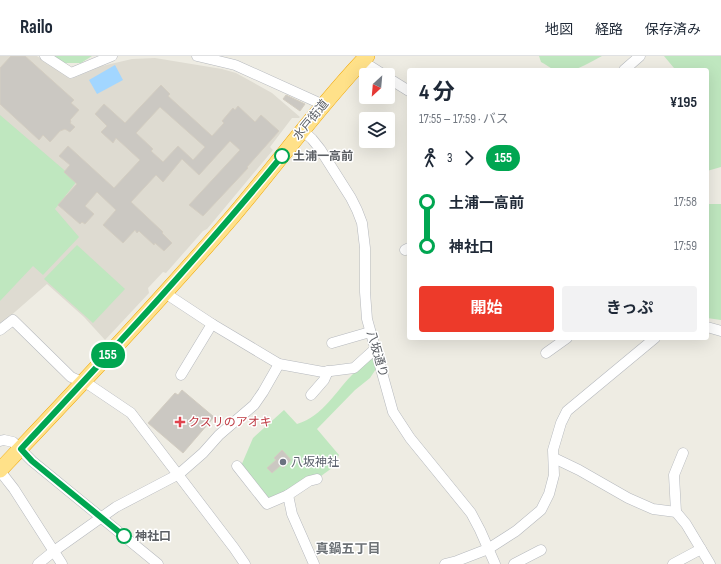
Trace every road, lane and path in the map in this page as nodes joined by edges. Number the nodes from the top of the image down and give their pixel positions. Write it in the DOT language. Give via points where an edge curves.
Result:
graph roads {
  1 [pos="45,56"];
  2 [pos="112,56"];
  3 [pos="197,56"];
  4 [pos="640,56"];
  5 [pos="364,59"];
  6 [pos="375,68"];
  7 [pos="626,68"];
  8 [pos="395,82"];
  9 [pos="407,90"];
  10 [pos="322,106"];
  11 [pos="302,130"];
  12 [pos="165,293"];
  13 [pos="212,324"];
  14 [pos="709,328"];
  15 [pos="0,330"];
  16 [pos="721,331"];
  17 [pos="370,332"];
  18 [pos="564,340"];
  19 [pos="653,340"];
  20 [pos="332,343"];
  21 [pos="375,349"];
  22 [pos="546,353"];
  23 [pos="279,364"];
  24 [pos="328,371"];
  25 [pos="181,375"];
  26 [pos="83,383"];
  27 [pos="311,395"];
  28 [pos="0,441"];
  29 [pos="21,449"];
  30 [pos="684,453"];
  31 [pos="554,458"];
  32 [pos="237,466"];
  33 [pos="0,471"];
  34 [pos="179,474"];
  35 [pos="317,479"];
  36 [pos="288,495"];
  37 [pos="676,512"];
  38 [pos="102,518"];
  39 [pos="488,549"];
  40 [pos="702,549"];
  41 [pos="541,550"];
  42 [pos="54,551"];
  43 [pos="38,564"];
  44 [pos="62,564"];
  45 [pos="158,564"];
  46 [pos="244,564"];
  47 [pos="314,564"];
  48 [pos="445,564"];
  49 [pos="494,564"];
  50 [pos="514,564"];
  51 [pos="672,564"];
  52 [pos="710,564"];
  1 -- 2 [label="street" via="71,74"];
  3 -- 10 [label="street" via="235,64"];
  4 -- 7 [label="street"];
  5 -- 6 [label="street"];
  5 -- 10 [label="highway, 水戸街道"];
  8 -- 9 [label="street"];
  10 -- 11 [label="highway, 水戸街道"];
  11 -- 12 [label="highway, 水戸街道"];
  11 -- 17 [label="street, 八坂通り" via="324,155 351,198 362,223 366,257 364,292"];
  12 -- 13 [label="street"];
  12 -- 26 [label="highway, 水戸街道"];
  13 -- 23 [label="street"];
  13 -- 25 [label="street"];
  14 -- 16 [label="street"];
  15 -- 26 [label="street" via="13,320 71,377"];
  17 -- 20 [label="street"];
  17 -- 21 [label="street, 八坂通り"];
  18 -- 22 [label="street"];
  19 -- 31 [label="street" via="567,411 553,450"];
  21 -- 24 [label="street" via="354,368"];
  21 -- 39 [label="street, 八坂通り" via="393,412 410,438 471,513"];
  23 -- 24 [label="street" via="304,370"];
  23 -- 34 [label="street" via="254,405"];
  24 -- 27 [label="street"];
  26 -- 29 [label="highway, 水戸街道"];
  26 -- 34 [label="street" via="92,386 132,413"];
  28 -- 29 [label="street" via="13,442"];
  29 -- 33 [label="highway, 水戸街道"];
  29 -- 38 [label="street" via="32,461"];
  30 -- 37 [label="street" via="674,475"];
  31 -- 37 [label="street" via="628,498 653,509"];
  31 -- 39 [label="street" via="554,475 541,510 516,531"];
  32 -- 36 [label="street" via="266,504"];
  33 -- 42 [label="street"];
  34 -- 38 [label="street" via="116,507"];
  34 -- 46 [label="street"];
  35 -- 36 [label="street"];
  36 -- 47 [label="street" via="292,514"];
  37 -- 40 [label="street"];
  38 -- 42 [label="street"];
  38 -- 45 [label="street"];
  39 -- 48 [label="street"];
  39 -- 49 [label="street, 八坂通り"];
  40 -- 51 [label="street"];
  40 -- 52 [label="street"];
  41 -- 50 [label="street"];
  42 -- 43 [label="street"];
  42 -- 44 [label="street"];
}
